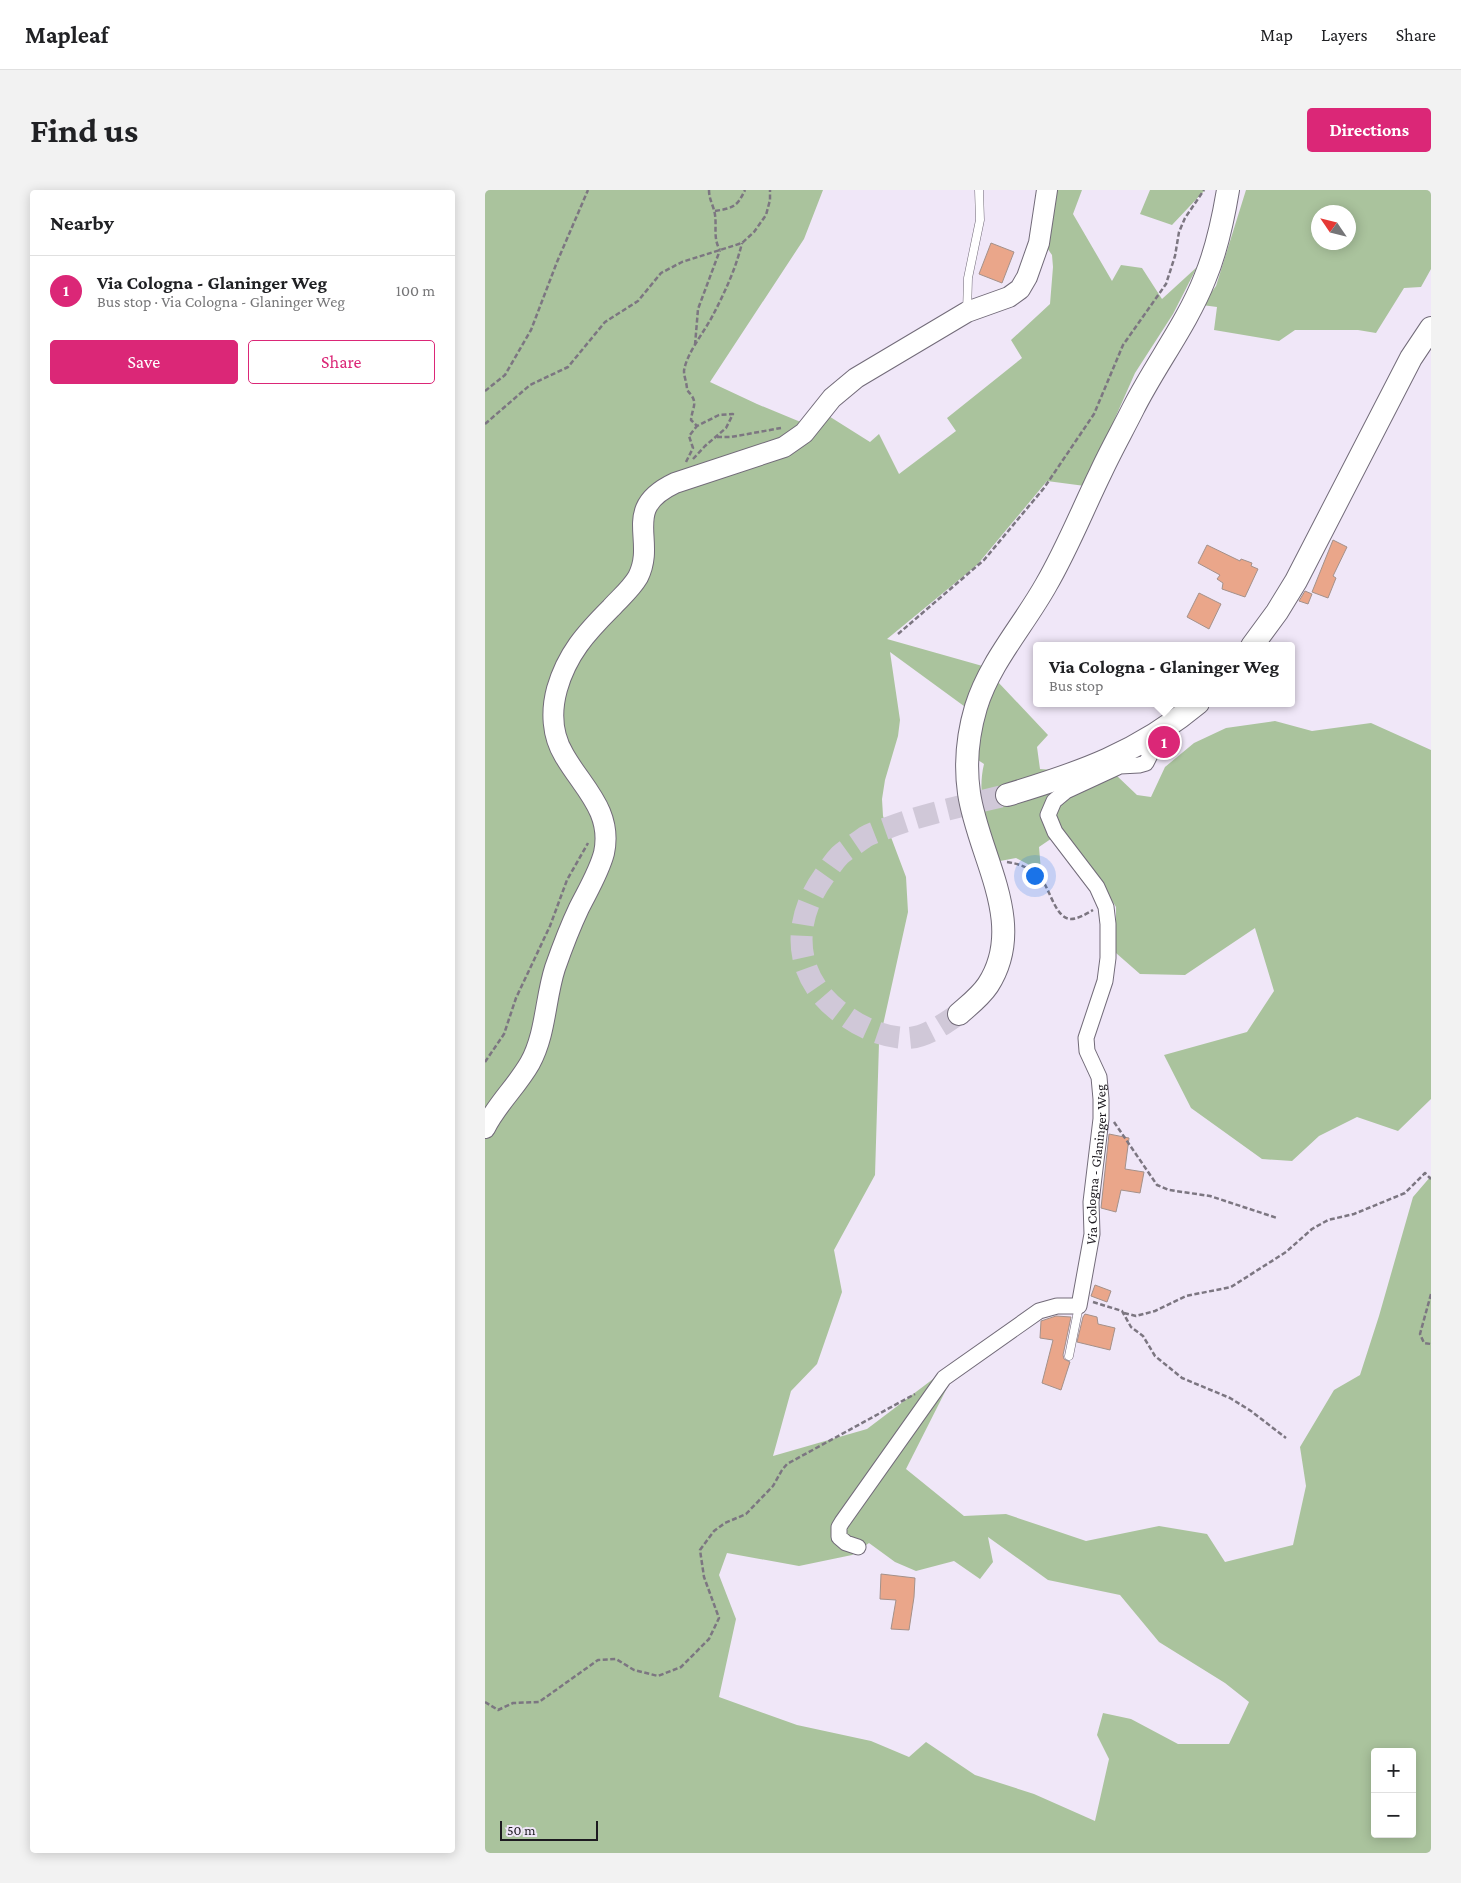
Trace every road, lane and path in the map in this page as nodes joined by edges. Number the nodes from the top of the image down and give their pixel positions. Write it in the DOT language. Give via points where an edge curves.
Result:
graph roads {
  1 [pos="588,190"];
  2 [pos="709,190"];
  3 [pos="745,190"];
  4 [pos="770,190"];
  5 [pos="979,190"];
  6 [pos="1047,190"];
  7 [pos="1204,190"];
  8 [pos="1228,190"];
  9 [pos="715,211"];
  10 [pos="742,243"];
  11 [pos="720,250"];
  12 [pos="967,312"];
  13 [pos="1431,328"];
  14 [pos="695,347"];
  15 [pos="485,391"];
  16 [pos="485,424"];
  17 [pos="697,426"];
  18 [pos="783,447"];
  19 [pos="685,463"];
  20 [pos="899,634"];
  21 [pos="1255,642"];
  22 [pos="1193,707"];
  23 [pos="1143,743"];
  24 [pos="1007,795"];
  25 [pos="589,841"];
  26 [pos="1008,862"];
  27 [pos="1106,907"];
  28 [pos="959,1014"];
  29 [pos="485,1062"];
  30 [pos="1101,1099"];
  31 [pos="485,1128"];
  32 [pos="1431,1178"];
  33 [pos="1277,1218"];
  34 [pos="1431,1294"];
  35 [pos="1079,1306"];
  36 [pos="1124,1313"];
  37 [pos="1431,1344"];
  38 [pos="1069,1356"];
  39 [pos="941,1381"];
  40 [pos="1286,1438"];
  41 [pos="858,1547"];
  42 [pos="485,1702"];
  1 -- 15 [label="path" via="531,330 505,375"];
  2 -- 9 [label="path"];
  3 -- 9 [label="path" via="739,203"];
  4 -- 10 [label="path" via="766,215"];
  5 -- 12 [label="lane" via="980,220 968,278"];
  6 -- 12 [label="street" via="1039,242 1020,289 1009,297"];
  7 -- 20 [label="path" via="1179,232 1166,284 1123,345 1094,414 1044,488 984,560"];
  8 -- 28 [label="main road" via="1221,231 1205,279 1135,405 1052,575 989,677 976,707 968,749 969,791 999,898 1003,936 995,972 977,999"];
  9 -- 11 [label="path" via="715,242"];
  10 -- 11 [label="path"];
  10 -- 14 [label="path" via="733,271"];
  11 -- 14 [label="path" via="698,310"];
  11 -- 16 [label="path" via="682,262 661,273 638,301 605,322 568,367 530,385"];
  12 -- 18 [label="street" via="856,378 832,398 803,433"];
  13 -- 21 [label="main road" via="1411,358 1296,581"];
  14 -- 17 [label="path" via="684,372 687,390 695,402 691,420"];
  17 -- 18 [label="path" via="719,415 733,414 726,428 716,437 788,427 781,441"];
  17 -- 19 [label="path" via="689,436 693,448"];
  18 -- 31 [label="street" via="659,490 643,517 643,555 637,577 581,640 568,661 553,706 554,726 563,754 596,801 604,825 604,851 556,966 540,1038 531,1061"];
  22 -- 23 [label="main road"];
  23 -- 24 [label="main road" via="1082,772"];
  23 -- 27 [label="street, Via Cologna - Glaninger Weg" via="1150,756 1146,763 1115,768 1059,795 1050,808 1055,832 1091,878"];
  25 -- 29 [label="path" via="567,880 551,926 516,998 504,1034"];
  26 -- 27 [label="path" via="1030,869 1037,875 1059,912 1068,919"];
  27 -- 30 [label="street, Via Cologna - Glaninger Weg" via="1107,969 1086,1038 1087,1051 1099,1077"];
  30 -- 33 [label="path" via="1157,1185 1210,1196"];
  30 -- 35 [label="street, Via Cologna - Glaninger Weg" via="1091,1202 1092,1234"];
  32 -- 36 [label="path" via="1425,1173 1405,1193 1355,1214 1320,1224 1286,1252 1231,1287 1186,1296 1137,1316"];
  34 -- 37 [label="path" via="1420,1334 1424,1343"];
  35 -- 36 [label="path" via="1095,1302"];
  35 -- 38 [label="lane"];
  35 -- 39 [label="street" via="1051,1307 1034,1314"];
  36 -- 40 [label="path" via="1131,1328 1143,1336 1155,1356 1182,1378 1251,1410"];
  39 -- 41 [label="street" via="839,1527 839,1536 846,1543"];
  39 -- 42 [label="path" via="787,1464 773,1486 746,1514 714,1531 700,1550 704,1577 719,1618 709,1638 681,1667 658,1676 634,1670 616,1659 598,1660 539,1702 513,1703 498,1710"];
}
